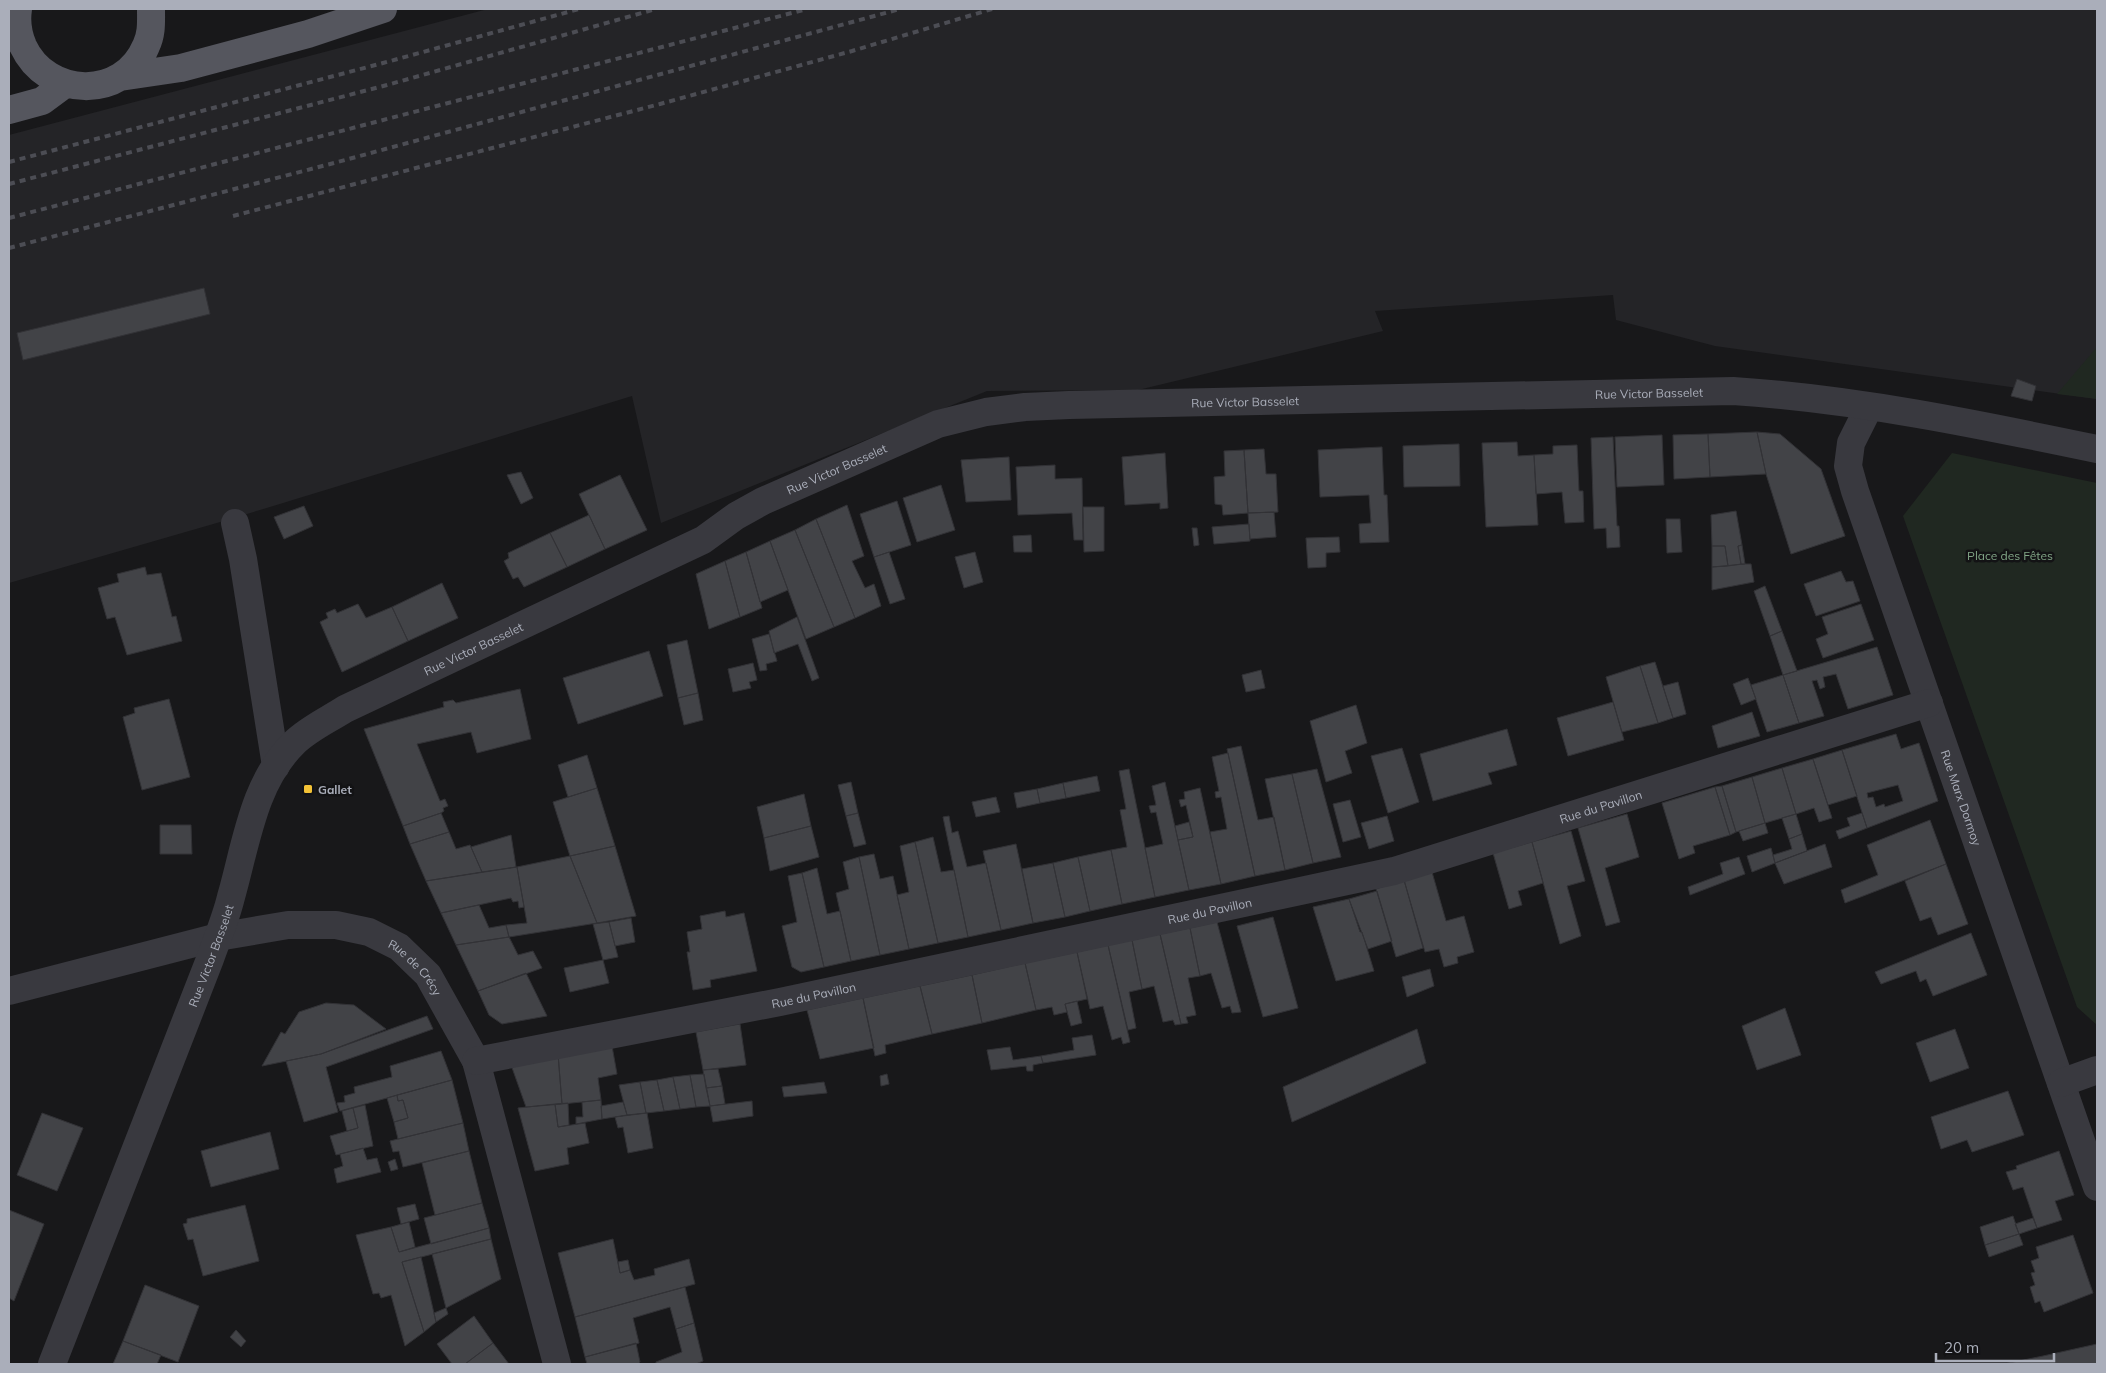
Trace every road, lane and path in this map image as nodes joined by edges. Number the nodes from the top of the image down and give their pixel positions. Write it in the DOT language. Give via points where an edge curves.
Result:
graph roads {
  1 [pos="18,9"];
  2 [pos="151,9"];
  3 [pos="383,9"];
  4 [pos="14,42"];
  5 [pos="120,77"];
  6 [pos="65,84"];
  7 [pos="9,110"];
  8 [pos="1869,406"];
  9 [pos="2097,449"];
  10 [pos="235,523"];
  11 [pos="1929,702"];
  12 [pos="276,766"];
  13 [pos="218,938"];
  14 [pos="9,991"];
  15 [pos="476,1061"];
  16 [pos="2097,1070"];
  17 [pos="2061,1083"];
  18 [pos="2097,1187"];
  19 [pos="52,1364"];
  20 [pos="557,1364"];
  1 -- 4 [label="main road"];
  2 -- 5 [label="main road" via="152,27 146,46 136,64"];
  3 -- 5 [label="main road" via="308,34 190,66"];
  4 -- 6 [label="main road" via="44,74"];
  5 -- 6 [label="main road" via="93,86"];
  6 -- 7 [label="main road" via="42,100"];
  8 -- 9 [label="street, Rue Victor Basselet"];
  8 -- 11 [label="street, Rue Marx Dormoy" via="1851,442 1848,466"];
  8 -- 12 [label="street, Rue Victor Basselet" via="1733,391 1069,405 1025,407 958,418 763,501 703,540 345,709 294,743"];
  10 -- 12 [label="street"];
  11 -- 15 [label="street, Rue du Pavillon" via="1394,871 789,1000"];
  11 -- 17 [label="street, Rue Marx Dormoy"];
  12 -- 13 [label="street, Rue Victor Basselet" via="253,817"];
  13 -- 14 [label="street, Rue de Crécy"];
  13 -- 15 [label="street, Rue de Crécy" via="288,925 336,925 369,932 399,947 428,976"];
  13 -- 19 [label="street, Rue Victor Basselet"];
  15 -- 20 [label="street, Rue de Crécy"];
  16 -- 17 [label="street"];
  17 -- 18 [label="street, Rue Marx Dormoy"];
}
